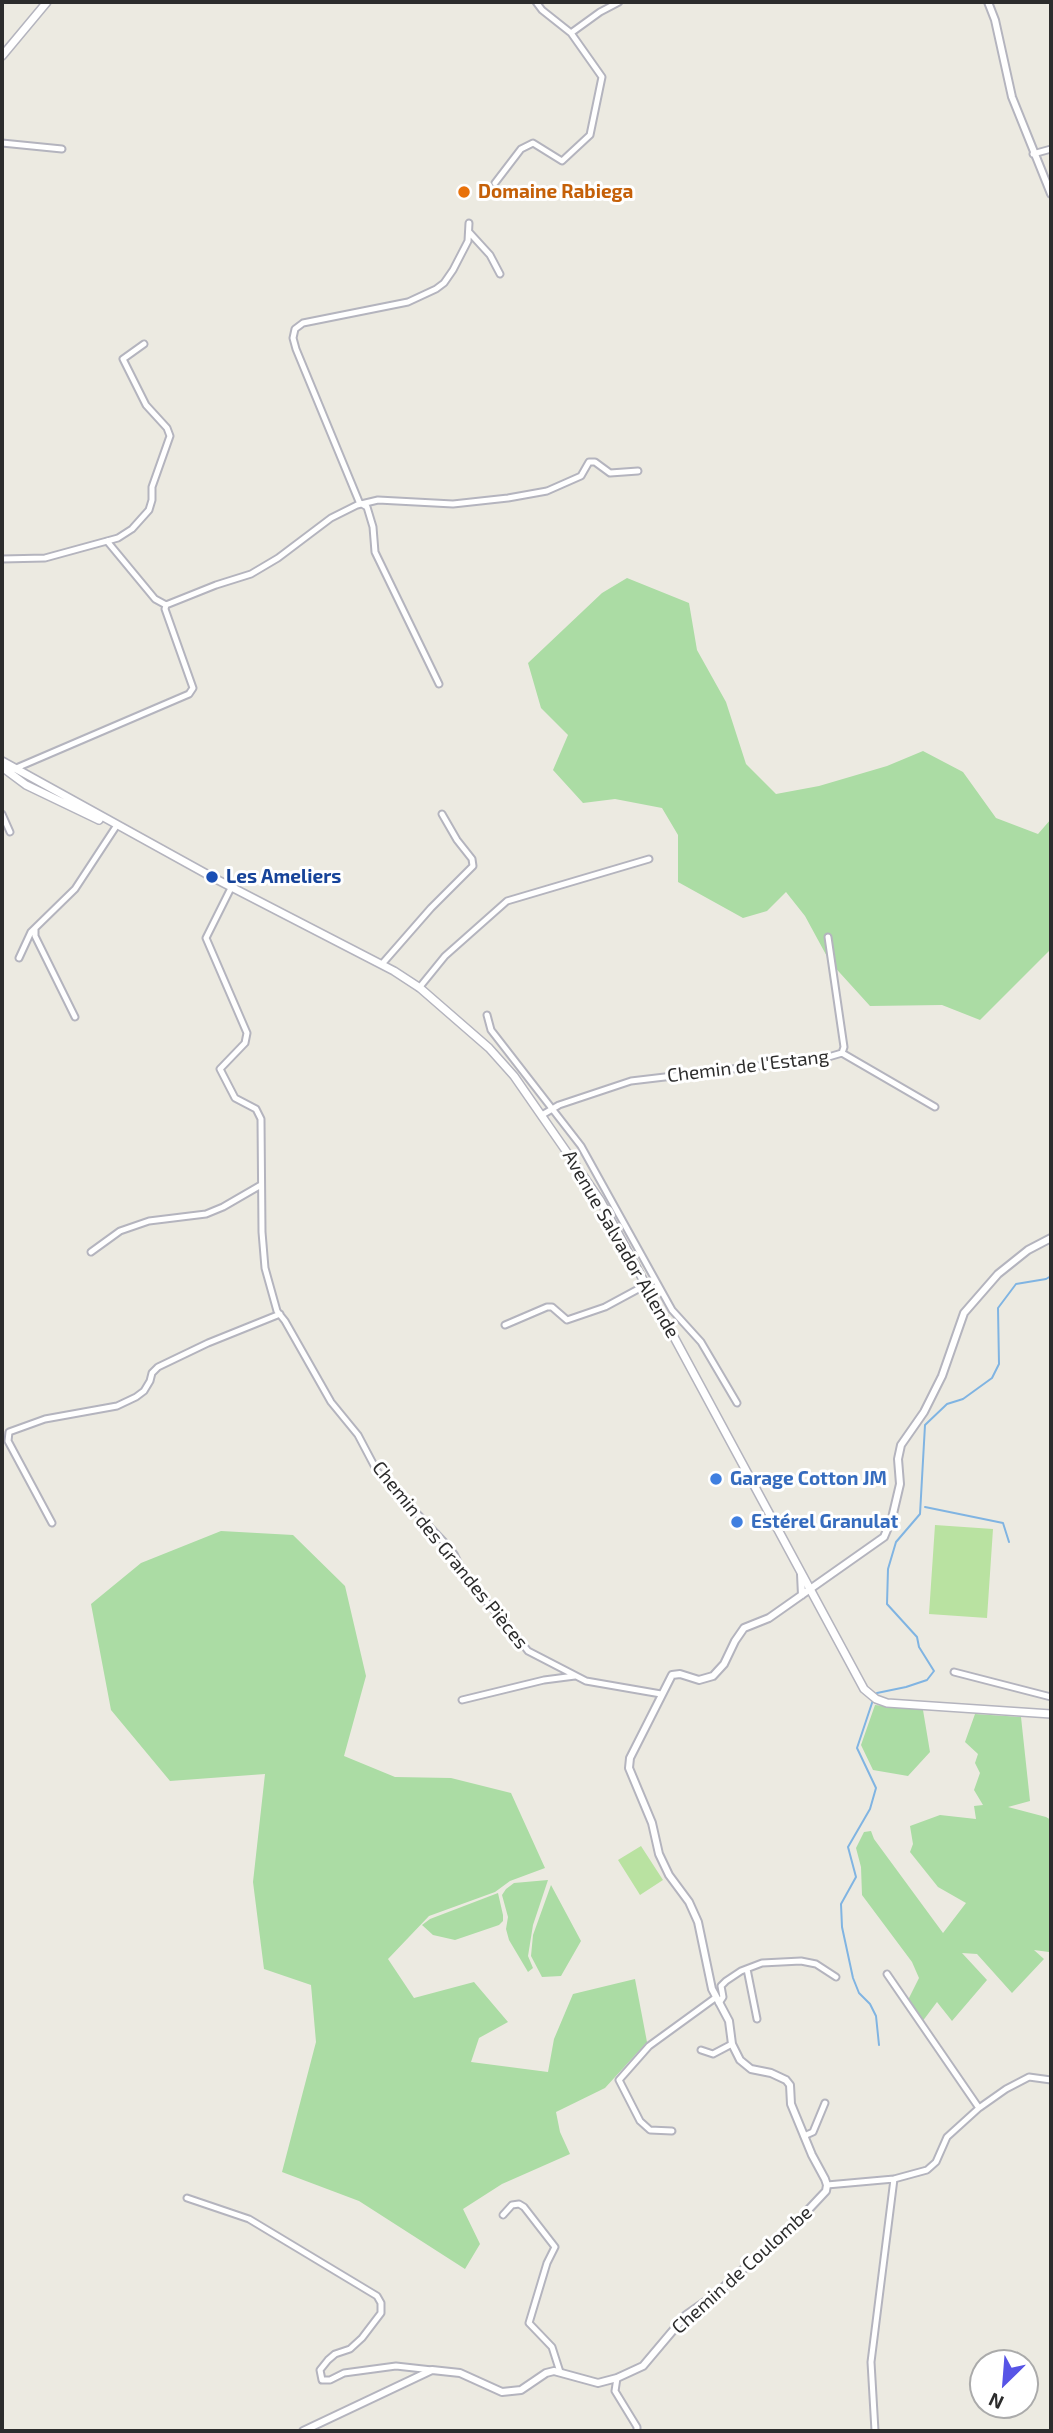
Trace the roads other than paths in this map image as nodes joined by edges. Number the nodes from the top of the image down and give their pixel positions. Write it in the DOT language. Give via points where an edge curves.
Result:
graph roads {
  1 [pos="47,2"];
  2 [pos="536,2"];
  3 [pos="619,2"];
  4 [pos="988,2"];
  5 [pos="571,33"];
  6 [pos="2,56"];
  7 [pos="2,143"];
  8 [pos="62,149"];
  9 [pos="1051,149"];
  10 [pos="1033,154"];
  11 [pos="495,183"];
  12 [pos="1051,194"];
  13 [pos="469,223"];
  14 [pos="469,232"];
  15 [pos="500,274"];
  16 [pos="144,344"];
  17 [pos="638,471"];
  18 [pos="361,504"];
  19 [pos="107,541"];
  20 [pos="2,559"];
  21 [pos="166,605"];
  22 [pos="439,684"];
  23 [pos="2,765"];
  24 [pos="13,769"];
  25 [pos="2,814"];
  26 [pos="442,814"];
  27 [pos="116,826"];
  28 [pos="10,832"];
  29 [pos="649,859"];
  30 [pos="231,888"];
  31 [pos="35,929"];
  32 [pos="828,937"];
  33 [pos="19,958"];
  34 [pos="382,964"];
  35 [pos="419,988"];
  36 [pos="487,1015"];
  37 [pos="75,1017"];
  38 [pos="842,1053"];
  39 [pos="935,1107"];
  40 [pos="552,1109"];
  41 [pos="542,1115"];
  42 [pos="261,1185"];
  43 [pos="1051,1238"];
  44 [pos="91,1252"];
  45 [pos="655,1280"];
  46 [pos="646,1284"];
  47 [pos="280,1314"];
  48 [pos="505,1325"];
  49 [pos="737,1403"];
  50 [pos="52,1523"];
  51 [pos="801,1572"];
  52 [pos="810,1590"];
  53 [pos="802,1595"];
  54 [pos="954,1672"];
  55 [pos="576,1676"];
  56 [pos="661,1694"];
  57 [pos="1051,1697"];
  58 [pos="462,1700"];
  59 [pos="1051,1714"];
  60 [pos="747,1969"];
  61 [pos="887,1974"];
  62 [pos="836,1977"];
  63 [pos="717,2000"];
  64 [pos="757,2019"];
  65 [pos="732,2044"];
  66 [pos="701,2050"];
  67 [pos="1051,2080"];
  68 [pos="825,2103"];
  69 [pos="979,2108"];
  70 [pos="671,2131"];
  71 [pos="804,2136"];
  72 [pos="894,2179"];
  73 [pos="827,2185"];
  74 [pos="187,2198"];
  75 [pos="503,2215"];
  76 [pos="432,2371"];
  77 [pos="560,2372"];
  78 [pos="617,2378"];
  79 [pos="303,2431"];
  80 [pos="637,2431"];
  81 [pos="875,2431"];
  1 -- 6 [label="main road"];
  2 -- 5 [label="street"];
  3 -- 5 [label="street"];
  4 -- 10 [label="street" via="1012,97"];
  5 -- 11 [label="street" via="602,77 590,135 562,161 533,143 521,149"];
  7 -- 8 [label="street"];
  9 -- 10 [label="street"];
  10 -- 12 [label="street"];
  13 -- 14 [label="street"];
  14 -- 15 [label="street"];
  14 -- 18 [label="street" via="453,270 436,289 408,302 303,323 295,329 296,349"];
  16 -- 19 [label="street" via="123,359 146,405 167,428 170,441 160,460 149,510 132,529"];
  17 -- 18 [label="street" via="610,473 589,462 582,476 538,493 453,504 378,500"];
  18 -- 21 [label="street" via="331,518 251,574"];
  18 -- 22 [label="street" via="373,527 375,552"];
  19 -- 20 [label="street" via="45,558"];
  19 -- 21 [label="street" via="155,599"];
  21 -- 24 [label="street" via="193,688 188,694"];
  23 -- 24 [label="main road, Avenue Salvador Allende"];
  23 -- 27 [label="main road, Avenue Salvador Allende" via="26,785"];
  24 -- 27 [label="main road, Avenue Salvador Allende"];
  25 -- 28 [label="street"];
  26 -- 34 [label="street" via="473,866"];
  27 -- 30 [label="main road, Avenue Salvador Allende"];
  27 -- 31 [label="street" via="75,889"];
  29 -- 35 [label="street" via="506,901 445,956"];
  30 -- 34 [label="main road, Avenue Salvador Allende"];
  30 -- 42 [label="street, Chemin des Grandes Pièces" via="206,938 247,1033 246,1043 220,1069 235,1098 259,1113"];
  31 -- 33 [label="street"];
  31 -- 37 [label="street"];
  32 -- 38 [label="street, Chemin de l'Estang"];
  34 -- 35 [label="main road, Avenue Salvador Allende"];
  35 -- 41 [label="main road, Avenue Salvador Allende" via="489,1048"];
  36 -- 40 [label="street" via="491,1030"];
  38 -- 39 [label="street"];
  38 -- 40 [label="street, Chemin de l'Estang" via="631,1081"];
  40 -- 41 [label="street, Chemin de l'Estang"];
  40 -- 45 [label="street" via="581,1146"];
  41 -- 46 [label="main road, Avenue Salvador Allende" via="595,1192"];
  42 -- 44 [label="street" via="206,1214 149,1221 120,1231"];
  42 -- 47 [label="street, Chemin des Grandes Pièces" via="265,1268"];
  43 -- 52 [label="street" via="998,1274 964,1313 942,1376 901,1445 900,1484 884,1537"];
  45 -- 46 [label="street"];
  45 -- 49 [label="street" via="672,1310 701,1342"];
  46 -- 48 [label="street" via="605,1307 567,1320 547,1307"];
  46 -- 51 [label="main road, Avenue Salvador Allende"];
  47 -- 50 [label="street" via="159,1367 136,1398 9,1432 8,1441"];
  47 -- 55 [label="street, Chemin des Grandes Pièces" via="377,1471 446,1544 467,1581 528,1651"];
  51 -- 52 [label="main road, Avenue Salvador Allende"];
  51 -- 53 [label="street"];
  52 -- 53 [label="street"];
  52 -- 59 [label="main road, Avenue Salvador Allende" via="859,1681 874,1698 887,1703"];
  53 -- 56 [label="street" via="769,1618 744,1628 713,1676 699,1680 675,1673"];
  54 -- 57 [label="street"];
  55 -- 56 [label="street, Chemin des Grandes Pièces"];
  55 -- 58 [label="street"];
  56 -- 63 [label="street" via="629,1768 663,1864 698,1922"];
  60 -- 62 [label="street" via="762,1963 801,1961 816,1964"];
  60 -- 63 [label="street" via="721,1986 723,1997"];
  60 -- 64 [label="street"];
  61 -- 69 [label="street"];
  63 -- 65 [label="street" via="729,2021"];
  63 -- 70 [label="street" via="649,2046 619,2081 640,2121 650,2130"];
  65 -- 66 [label="street" via="713,2054"];
  65 -- 71 [label="street" via="751,2069 786,2080"];
  67 -- 69 [label="street" via="1029,2077"];
  68 -- 71 [label="street" via="813,2132"];
  69 -- 72 [label="street" via="947,2137 932,2167"];
  71 -- 73 [label="street"];
  72 -- 73 [label="street"];
  72 -- 81 [label="street" via="872,2362"];
  73 -- 78 [label="street, Chemin de Coulombe" via="792,2229 686,2315 643,2366"];
  74 -- 76 [label="street" via="249,2219 377,2296 382,2313 362,2338 328,2360 320,2370 322,2380 396,2366"];
  75 -- 77 [label="street" via="512,2206 524,2207 555,2247 529,2323 552,2347"];
  76 -- 77 [label="street" via="460,2373 502,2392 521,2390 546,2373"];
  76 -- 79 [label="street"];
  77 -- 78 [label="street, Chemin de Coulombe" via="598,2383"];
  78 -- 80 [label="street" via="615,2391"];
}
